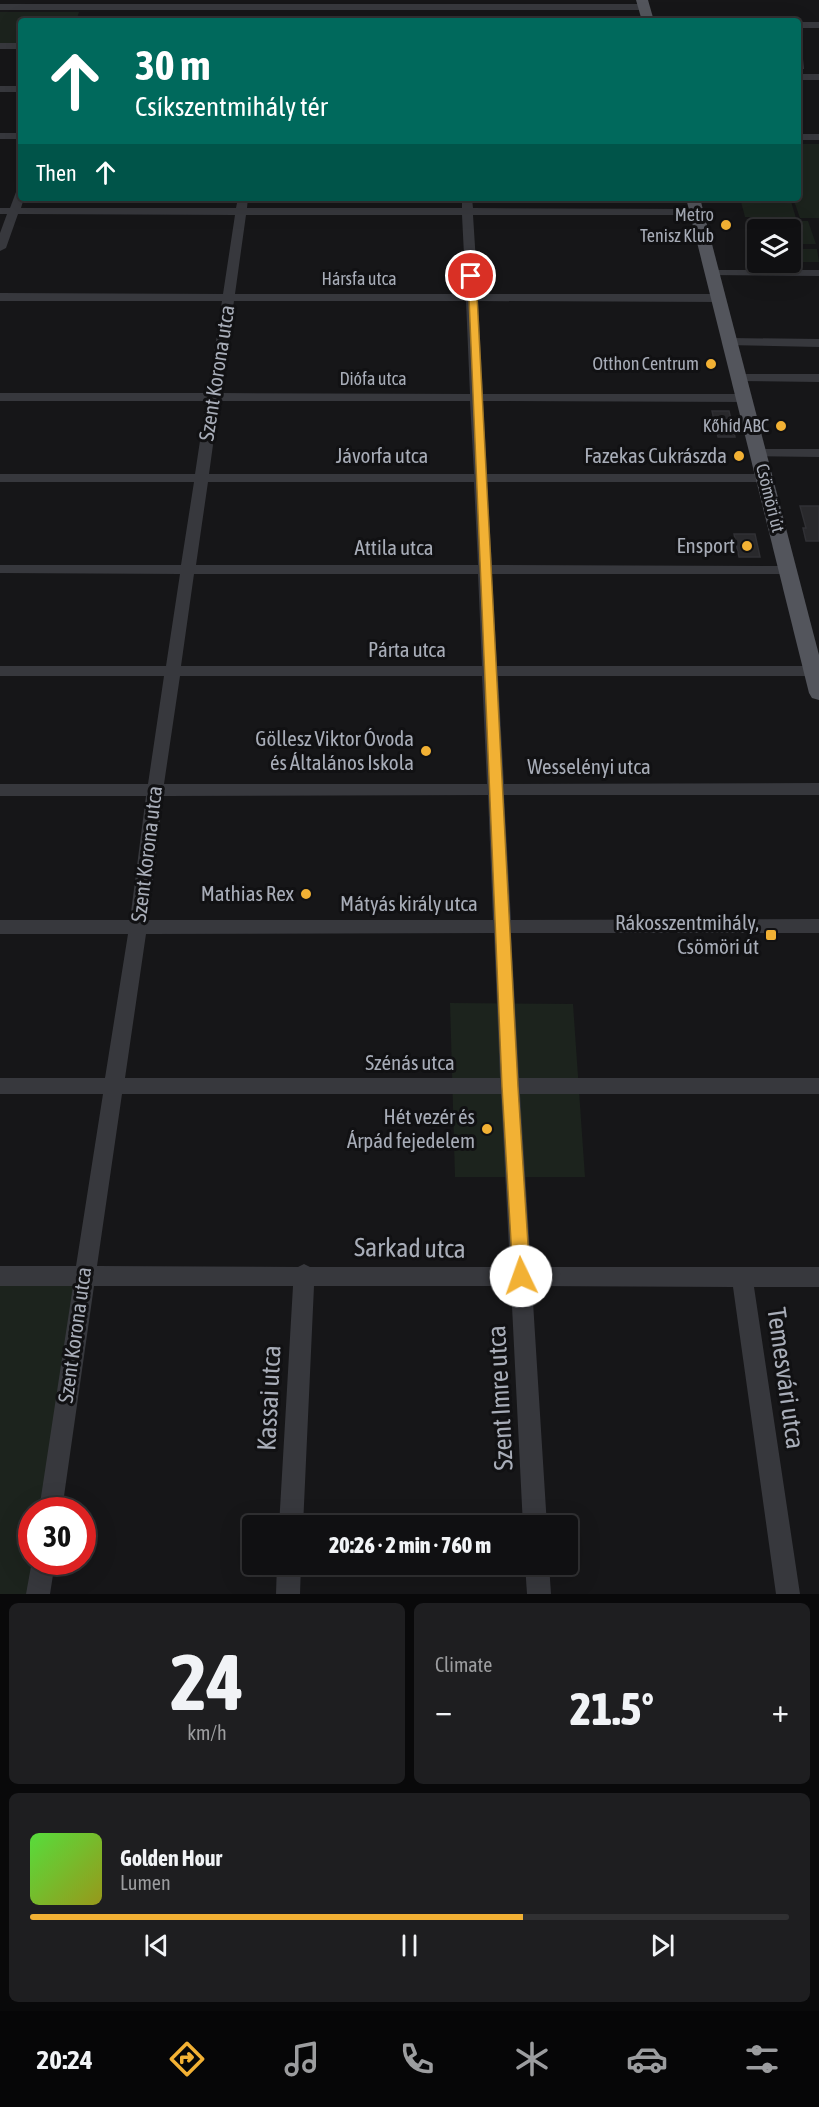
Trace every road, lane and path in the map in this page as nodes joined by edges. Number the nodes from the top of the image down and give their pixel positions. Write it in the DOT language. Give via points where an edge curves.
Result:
graph roads {
  1 [pos="87,3"];
  2 [pos="643,4"];
  3 [pos="0,7"];
  4 [pos="271,7"];
  5 [pos="457,7"];
  6 [pos="82,18"];
  7 [pos="801,25"];
  8 [pos="819,25"];
  9 [pos="0,46"];
  10 [pos="18,46"];
  11 [pos="801,68"];
  12 [pos="819,77"];
  13 [pos="0,89"];
  14 [pos="18,89"];
  15 [pos="0,136"];
  16 [pos="18,136"];
  17 [pos="801,137"];
  18 [pos="819,137"];
  19 [pos="18,200"];
  20 [pos="242,204"];
  21 [pos="468,204"];
  22 [pos="695,205"];
  23 [pos="0,211"];
  24 [pos="14,211"];
  25 [pos="0,248"];
  26 [pos="713,273"];
  27 [pos="819,273"];
  28 [pos="0,297"];
  29 [pos="229,297"];
  30 [pos="472,297"];
  31 [pos="719,298"];
  32 [pos="730,342"];
  33 [pos="819,343"];
  34 [pos="740,378"];
  35 [pos="819,378"];
  36 [pos="0,397"];
  37 [pos="214,397"];
  38 [pos="477,397"];
  39 [pos="745,398"];
  40 [pos="758,453"];
  41 [pos="819,453"];
  42 [pos="482,477"];
  43 [pos="0,478"];
  44 [pos="201,478"];
  45 [pos="765,478"];
  46 [pos="0,569"];
  47 [pos="187,569"];
  48 [pos="485,569"];
  49 [pos="788,570"];
  50 [pos="0,671"];
  51 [pos="172,671"];
  52 [pos="489,671"];
  53 [pos="813,671"];
  54 [pos="819,693"];
  55 [pos="819,789"];
  56 [pos="0,790"];
  57 [pos="154,790"];
  58 [pos="497,790"];
  59 [pos="504,926"];
  60 [pos="819,926"];
  61 [pos="0,927"];
  62 [pos="138,927"];
  63 [pos="0,1086"];
  64 [pos="113,1086"];
  65 [pos="819,1086"];
  66 [pos="510,1087"];
  67 [pos="304,1274"];
  68 [pos="0,1275"];
  69 [pos="84,1276"];
  70 [pos="521,1276"];
  71 [pos="742,1276"];
  72 [pos="819,1277"];
  73 [pos="52,1497"];
  74 [pos="292,1515"];
  75 [pos="534,1515"];
  76 [pos="40,1575"];
  77 [pos="289,1575"];
  78 [pos="538,1575"];
  79 [pos="38,1594"];
  80 [pos="288,1594"];
  81 [pos="539,1594"];
  82 [pos="788,1594"];
  1 -- 3 [label="street"];
  1 -- 4 [label="street"];
  1 -- 6 [label="street"];
  2 -- 5 [label="street"];
  4 -- 5 [label="street"];
  7 -- 8 [label="street"];
  9 -- 10 [label="street"];
  11 -- 12 [label="street"];
  13 -- 14 [label="street"];
  15 -- 16 [label="street"];
  17 -- 18 [label="street"];
  19 -- 24 [label="street"];
  20 -- 21 [label="street"];
  20 -- 24 [label="street"];
  20 -- 29 [label="street, Szent Korona utca"];
  21 -- 22 [label="street"];
  21 -- 30 [label="street"];
  22 -- 26 [label="main road, Csömöri út"];
  23 -- 24 [label="street"];
  24 -- 25 [label="street"];
  26 -- 27 [label="street"];
  26 -- 31 [label="main road, Csömöri út"];
  28 -- 29 [label="street, Hársfa utca"];
  29 -- 30 [label="street, Hársfa utca"];
  29 -- 37 [label="street, Szent Korona utca"];
  30 -- 31 [label="street, Hársfa utca"];
  30 -- 38 [label="street"];
  31 -- 32 [label="main road, Csömöri út"];
  32 -- 33 [label="street"];
  32 -- 34 [label="main road, Csömöri út"];
  34 -- 35 [label="street"];
  34 -- 39 [label="main road, Csömöri út"];
  36 -- 37 [label="street, Diófa utca"];
  37 -- 38 [label="street, Diófa utca"];
  37 -- 44 [label="street, Szent Korona utca"];
  38 -- 39 [label="street, Diófa utca"];
  38 -- 42 [label="street"];
  39 -- 40 [label="main road, Csömöri út"];
  40 -- 41 [label="street"];
  40 -- 45 [label="main road, Csömöri út"];
  42 -- 44 [label="street, Jávorfa utca"];
  42 -- 45 [label="street, Jávorfa utca"];
  42 -- 48 [label="street"];
  43 -- 44 [label="street, Jávorfa utca"];
  44 -- 47 [label="street, Szent Korona utca"];
  45 -- 49 [label="main road, Csömöri út"];
  46 -- 47 [label="street, Attila utca"];
  47 -- 48 [label="street, Attila utca"];
  47 -- 51 [label="street, Szent Korona utca"];
  48 -- 49 [label="street, Attila utca"];
  48 -- 52 [label="street"];
  49 -- 53 [label="main road, Csömöri út"];
  50 -- 51 [label="street, Párta utca"];
  51 -- 52 [label="street, Párta utca"];
  51 -- 57 [label="street, Szent Korona utca"];
  52 -- 53 [label="street, Párta utca"];
  52 -- 58 [label="street"];
  53 -- 54 [label="main road, Csömöri út"];
  55 -- 58 [label="street, Wesselényi utca"];
  56 -- 57 [label="street, Wesselényi utca"];
  57 -- 58 [label="street, Wesselényi utca"];
  57 -- 62 [label="street, Szent Korona utca"];
  58 -- 59 [label="street"];
  59 -- 60 [label="street, Mátyás király utca"];
  59 -- 62 [label="street, Mátyás király utca"];
  59 -- 66 [label="street"];
  61 -- 62 [label="street, Mátyás király utca"];
  62 -- 64 [label="street, Szent Korona utca"];
  63 -- 64 [label="street, Szénás utca"];
  64 -- 66 [label="street, Szénás utca"];
  64 -- 69 [label="street, Szent Korona utca"];
  65 -- 66 [label="street, Szénás utca"];
  66 -- 70 [label="street, Szent Imre utca"];
  67 -- 69 [label="street, Sarkad utca"];
  67 -- 70 [label="street, Sarkad utca"];
  67 -- 74 [label="street, Kassai utca"];
  68 -- 69 [label="street, Sarkad utca"];
  69 -- 73 [label="street, Szent Korona utca"];
  70 -- 71 [label="street, Sarkad utca"];
  70 -- 75 [label="street, Szent Imre utca"];
  71 -- 72 [label="street, Sarkad utca"];
  71 -- 82 [label="street, Temesvári utca"];
  76 -- 79 [label="street"];
  77 -- 80 [label="street"];
  78 -- 81 [label="street"];
}
